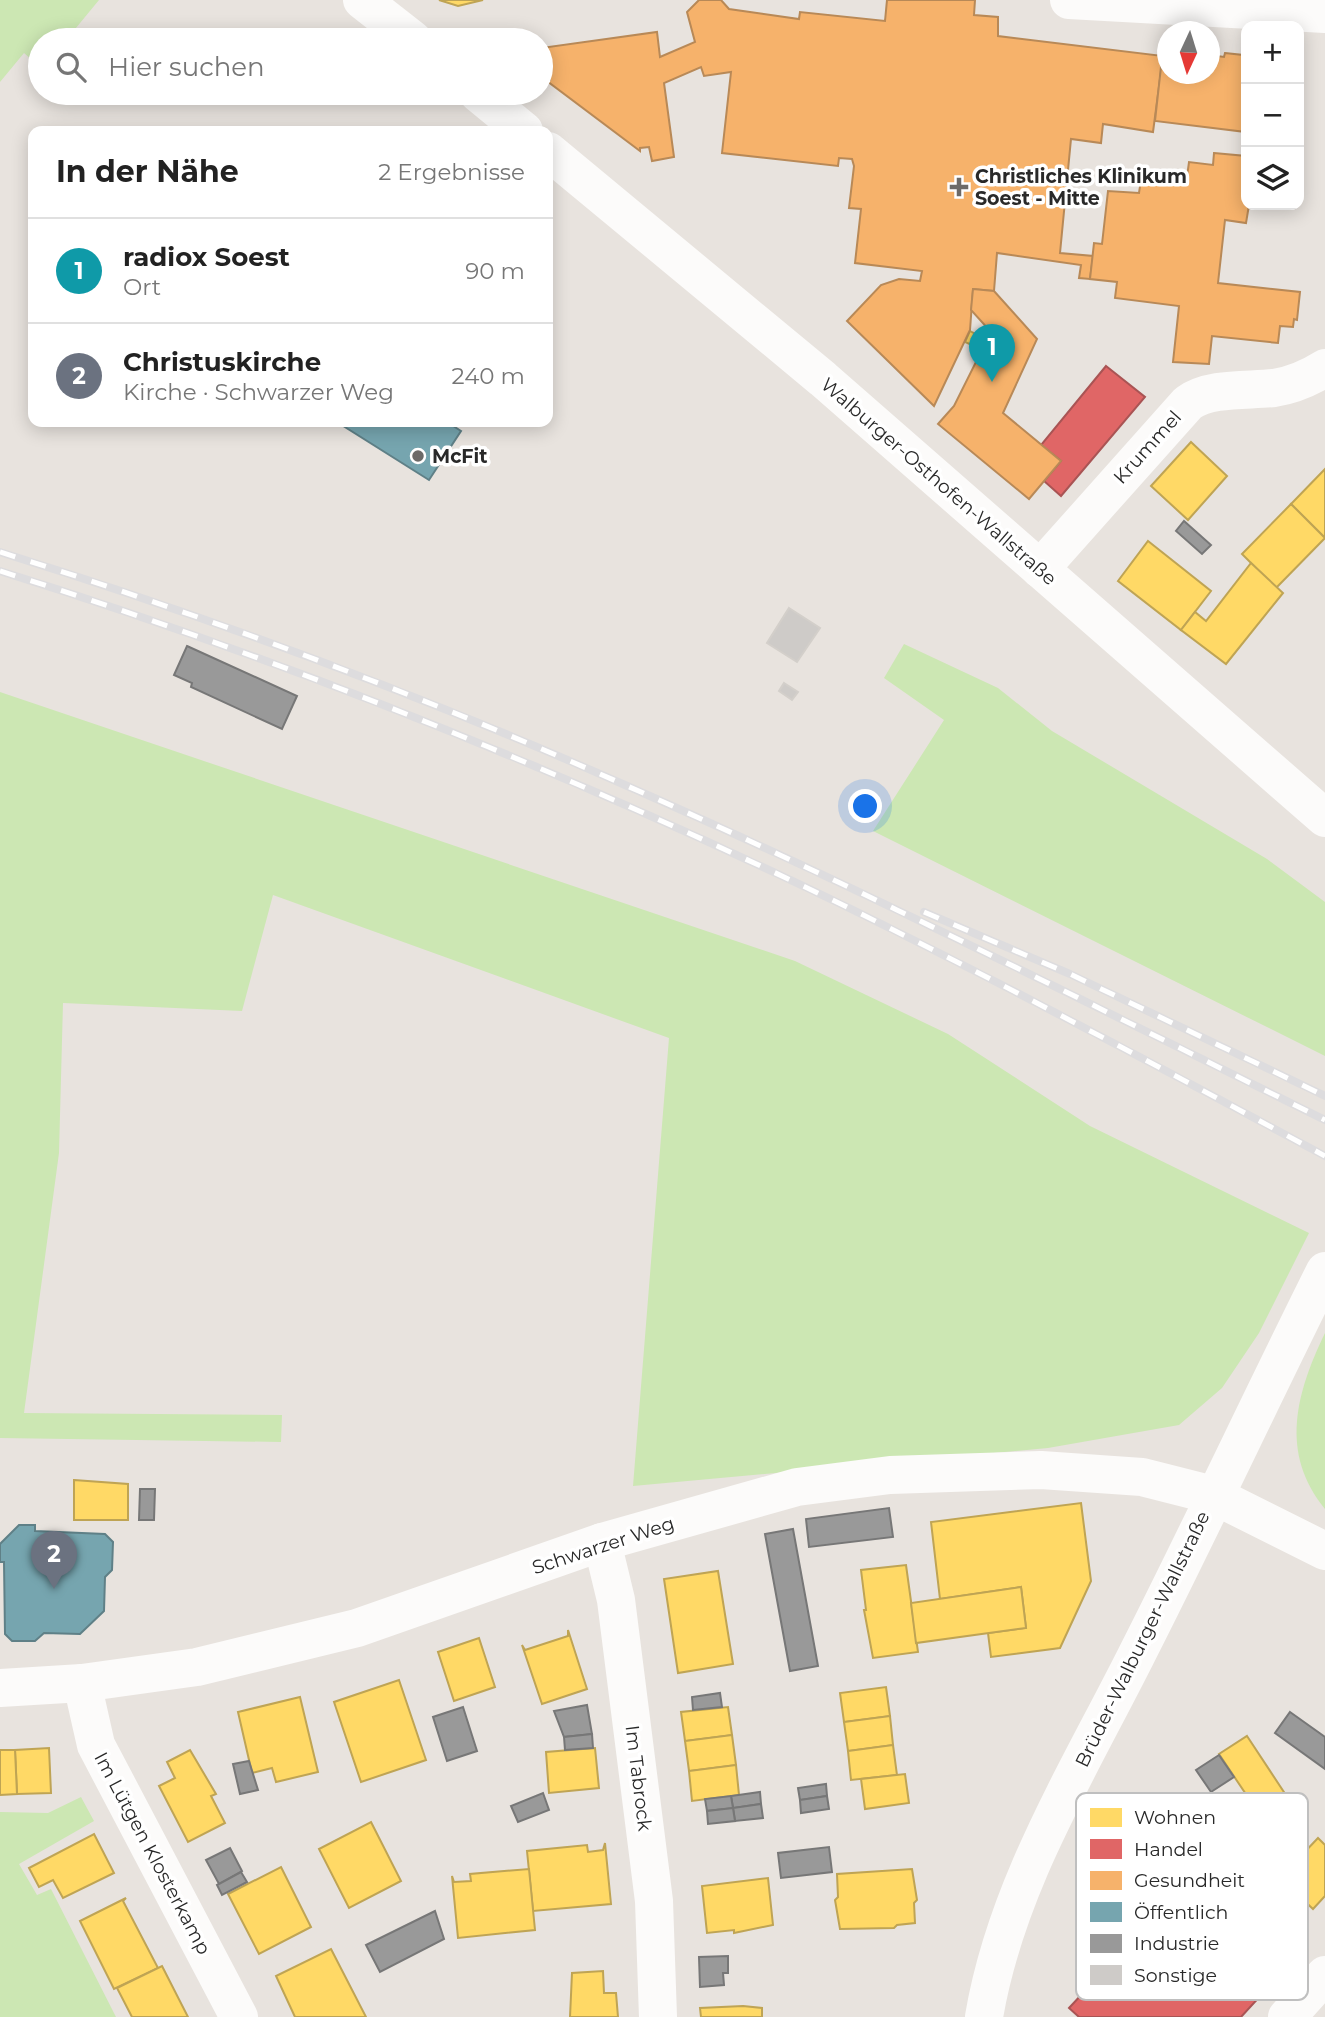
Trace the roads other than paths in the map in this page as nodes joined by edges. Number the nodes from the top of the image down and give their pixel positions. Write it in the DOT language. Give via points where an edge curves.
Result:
graph roads {
  1 [pos="362,0"];
  2 [pos="1069,0"];
  3 [pos="1325,14"];
  4 [pos="398,28"];
  5 [pos="493,105"];
  6 [pos="518,126"];
  7 [pos="553,154"];
  8 [pos="1325,368"];
  9 [pos="1040,569"];
  10 [pos="1325,818"];
  11 [pos="1325,1271"];
  12 [pos="1213,1495"];
  13 [pos="602,1542"];
  14 [pos="1325,1551"];
  15 [pos="82,1684"];
  16 [pos="0,1688"];
  17 [pos="1325,1975"];
  18 [pos="1308,1994"];
  19 [pos="1302,2000"];
  20 [pos="239,2017"];
  21 [pos="658,2017"];
  22 [pos="984,2017"];
  23 [pos="1287,2017"];
  1 -- 4 [label="street"];
  2 -- 3 [label="street"];
  5 -- 6 [label="street"];
  7 -- 9 [label="street, Walburger-Osthofen-Wallstraße" via="777,340"];
  8 -- 9 [label="street, Krummel" via="1309,379 1277,387 1195,398"];
  9 -- 10 [label="street, Walburger-Osthofen-Wallstraße"];
  11 -- 12 [label="street, Brüder-Walburger-Wallstraße"];
  12 -- 13 [label="street, Schwarzer Weg" via="1142,1477 1041,1470 890,1475 797,1487"];
  12 -- 14 [label="street, Schwarzer Weg"];
  12 -- 22 [label="street, Brüder-Walburger-Wallstraße" via="1043,1836 991,1974"];
  13 -- 15 [label="street, Schwarzer Weg" via="357,1628 197,1667"];
  13 -- 21 [label="street, Im Tabrock" via="616,1600 654,1902"];
  15 -- 16 [label="street, Schwarzer Weg"];
  15 -- 20 [label="street, Im Lütgen Klosterkamp" via="96,1745"];
  17 -- 18 [label="street"];
  19 -- 23 [label="street"];
}
